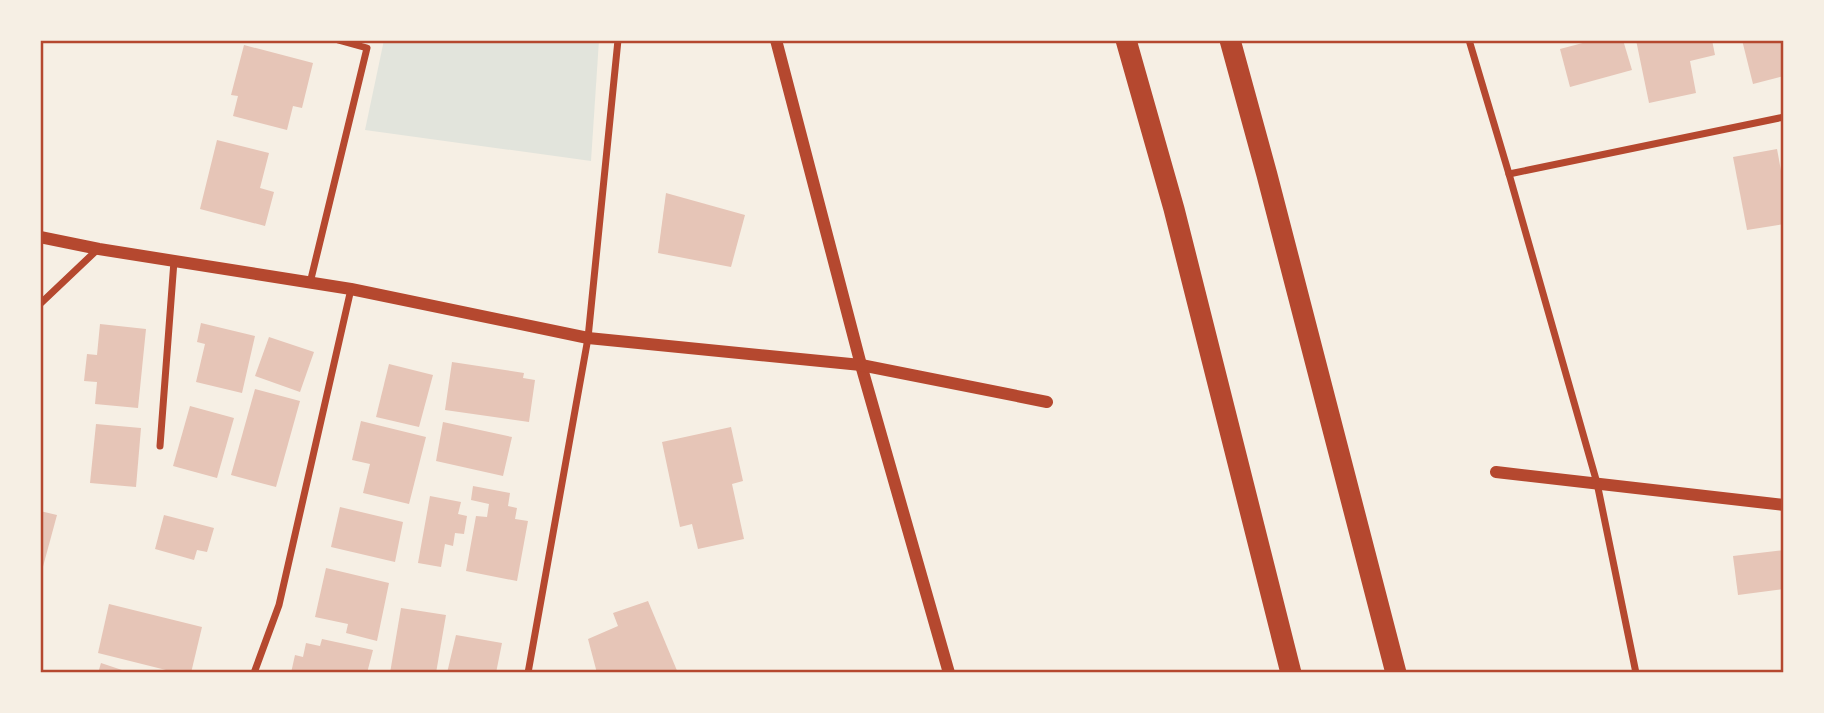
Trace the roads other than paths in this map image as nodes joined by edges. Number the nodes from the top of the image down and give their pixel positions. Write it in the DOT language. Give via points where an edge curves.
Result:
graph roads {
  1 [pos="338,40"];
  2 [pos="618,40"];
  3 [pos="776,40"];
  4 [pos="1125,40"];
  5 [pos="1230,40"];
  6 [pos="1469,40"];
  7 [pos="368,44"];
  8 [pos="1784,117"];
  9 [pos="1509,174"];
  10 [pos="40,237"];
  11 [pos="99,249"];
  12 [pos="174,261"];
  13 [pos="310,283"];
  14 [pos="351,289"];
  15 [pos="40,304"];
  16 [pos="588,338"];
  17 [pos="861,365"];
  18 [pos="1048,402"];
  19 [pos="160,446"];
  20 [pos="1496,472"];
  21 [pos="1597,483"];
  22 [pos="1784,505"];
  23 [pos="254,673"];
  24 [pos="528,673"];
  25 [pos="949,673"];
  26 [pos="1291,673"];
  27 [pos="1396,673"];
  28 [pos="1636,673"];
  1 -- 7 [label="street"];
  2 -- 16 [label="street"];
  3 -- 17 [label="street"];
  4 -- 26 [label="highway" via="1174,209"];
  5 -- 27 [label="highway"];
  6 -- 9 [label="street"];
  7 -- 13 [label="street"];
  8 -- 9 [label="street"];
  9 -- 21 [label="street"];
  10 -- 11 [label="street"];
  11 -- 12 [label="street"];
  11 -- 15 [label="street"];
  12 -- 13 [label="street"];
  12 -- 19 [label="street"];
  13 -- 14 [label="street"];
  14 -- 16 [label="street"];
  14 -- 23 [label="street" via="279,605"];
  16 -- 17 [label="street"];
  16 -- 24 [label="street"];
  17 -- 18 [label="street"];
  17 -- 25 [label="street"];
  20 -- 21 [label="street"];
  21 -- 22 [label="street"];
  21 -- 28 [label="street"];
}
